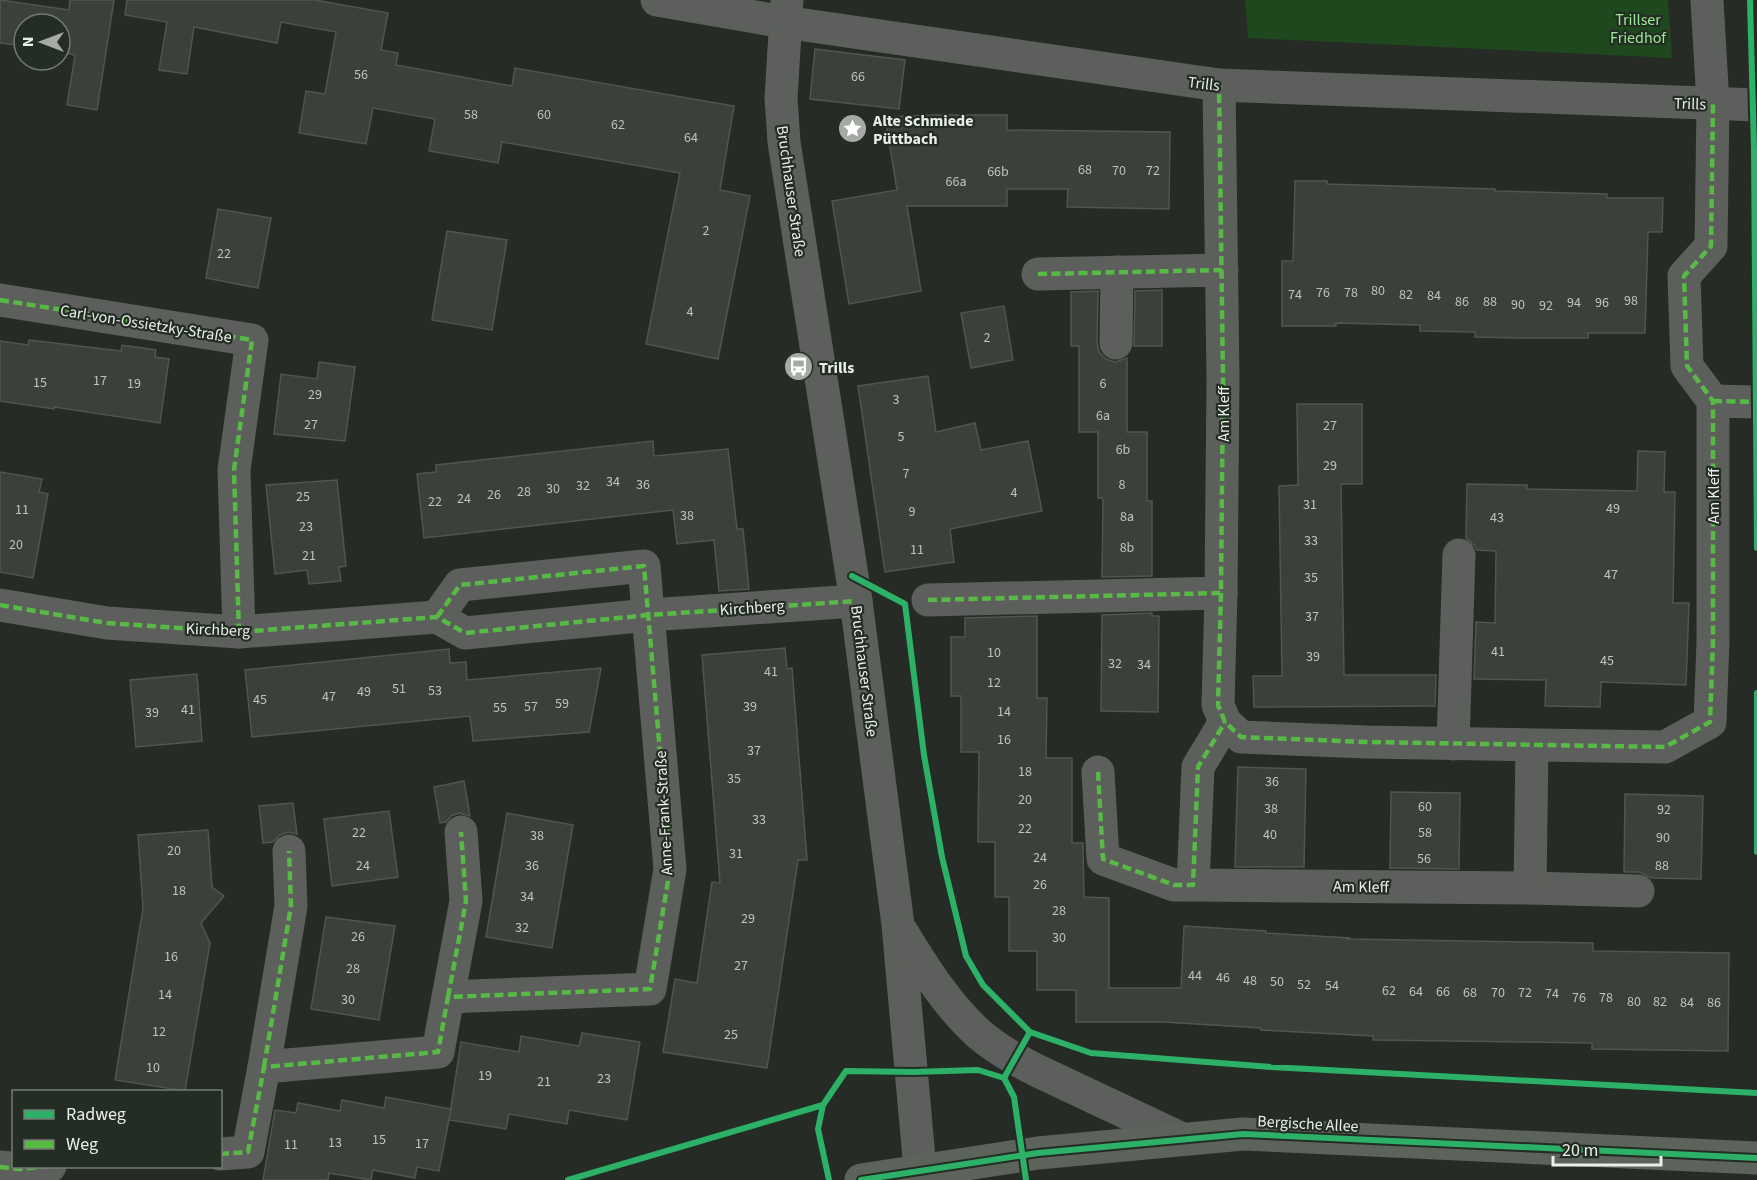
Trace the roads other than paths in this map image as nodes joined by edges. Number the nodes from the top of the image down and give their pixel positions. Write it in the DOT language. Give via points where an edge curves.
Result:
graph roads {
  1 [pos="657,0"];
  2 [pos="1707,0"];
  3 [pos="786,11"];
  4 [pos="1219,85"];
  5 [pos="1713,104"];
  6 [pos="1757,105"];
  7 [pos="1222,270"];
  8 [pos="1117,272"];
  9 [pos="1038,274"];
  10 [pos="0,300"];
  11 [pos="1116,343"];
  12 [pos="1713,401"];
  13 [pos="1757,402"];
  14 [pos="1458,555"];
  15 [pos="1221,593"];
  16 [pos="928,600"];
  17 [pos="856,601"];
  18 [pos="0,605"];
  19 [pos="649,615"];
  20 [pos="437,617"];
  21 [pos="238,632"];
  22 [pos="1225,722"];
  23 [pos="1453,744"];
  24 [pos="1532,746"];
  25 [pos="1098,772"];
  26 [pos="461,832"];
  27 [pos="289,851"];
  28 [pos="1193,885"];
  29 [pos="1530,888"];
  30 [pos="1638,891"];
  31 [pos="898,925"];
  32 [pos="448,997"];
  33 [pos="264,1067"];
  34 [pos="1180,1138"];
  35 [pos="222,1154"];
  36 [pos="1757,1158"];
  37 [pos="0,1167"];
  38 [pos="34,1168"];
  39 [pos="921,1175"];
  40 [pos="861,1180"];
  1 -- 3 [label="street, Trills"];
  2 -- 5 [label="street"];
  3 -- 4 [label="street, Trills"];
  3 -- 17 [label="street, Bruchhauser Straße" via="781,98 784,142"];
  4 -- 5 [label="street, Trills"];
  4 -- 7 [label="street, Am Kleff"];
  5 -- 6 [label="street, Trills"];
  5 -- 12 [label="street" via="1711,246 1684,276 1687,366"];
  7 -- 8 [label="street"];
  7 -- 15 [label="street, Am Kleff"];
  8 -- 9 [label="street"];
  8 -- 11 [label="street"];
  10 -- 21 [label="street, Carl-von-Ossietzky-Straße" via="252,340 234,470"];
  12 -- 13 [label="street"];
  12 -- 24 [label="street, Am Kleff" via="1710,722 1665,747"];
  14 -- 23 [label="street"];
  15 -- 16 [label="street"];
  15 -- 22 [label="street, Am Kleff" via="1218,705"];
  17 -- 19 [label="street, Kirchberg"];
  17 -- 31 [label="street, Bruchhauser Straße"];
  18 -- 21 [label="street, Kirchberg" via="107,622"];
  19 -- 20 [label="street, Kirchberg" via="465,633"];
  19 -- 20 [label="street" via="644,566 460,585"];
  19 -- 32 [label="street, Anne-Frank-Straße" via="670,870 650,989"];
  20 -- 21 [label="street, Kirchberg"];
  22 -- 23 [label="street, Am Kleff" via="1241,737"];
  22 -- 28 [label="street" via="1198,767"];
  23 -- 24 [label="street, Am Kleff"];
  24 -- 29 [label="street"];
  25 -- 28 [label="street, Am Kleff" via="1103,859 1174,885"];
  26 -- 32 [label="street" via="466,901"];
  27 -- 33 [label="street" via="291,906"];
  28 -- 29 [label="street, Am Kleff"];
  29 -- 30 [label="street, Am Kleff"];
  31 -- 34 [label="street" via="949,1003 980,1035 1015,1060"];
  31 -- 39 [label="street, Bruchhauser Straße"];
  32 -- 33 [label="street" via="438,1052"];
  33 -- 35 [label="street" via="248,1152"];
  34 -- 36 [label="main road, Bergische Allee" via="1244,1134"];
  34 -- 39 [label="main road, Bergische Allee" via="1038,1153"];
  37 -- 38 [label="street"];
  39 -- 40 [label="main road, Bergische Allee"];
}
